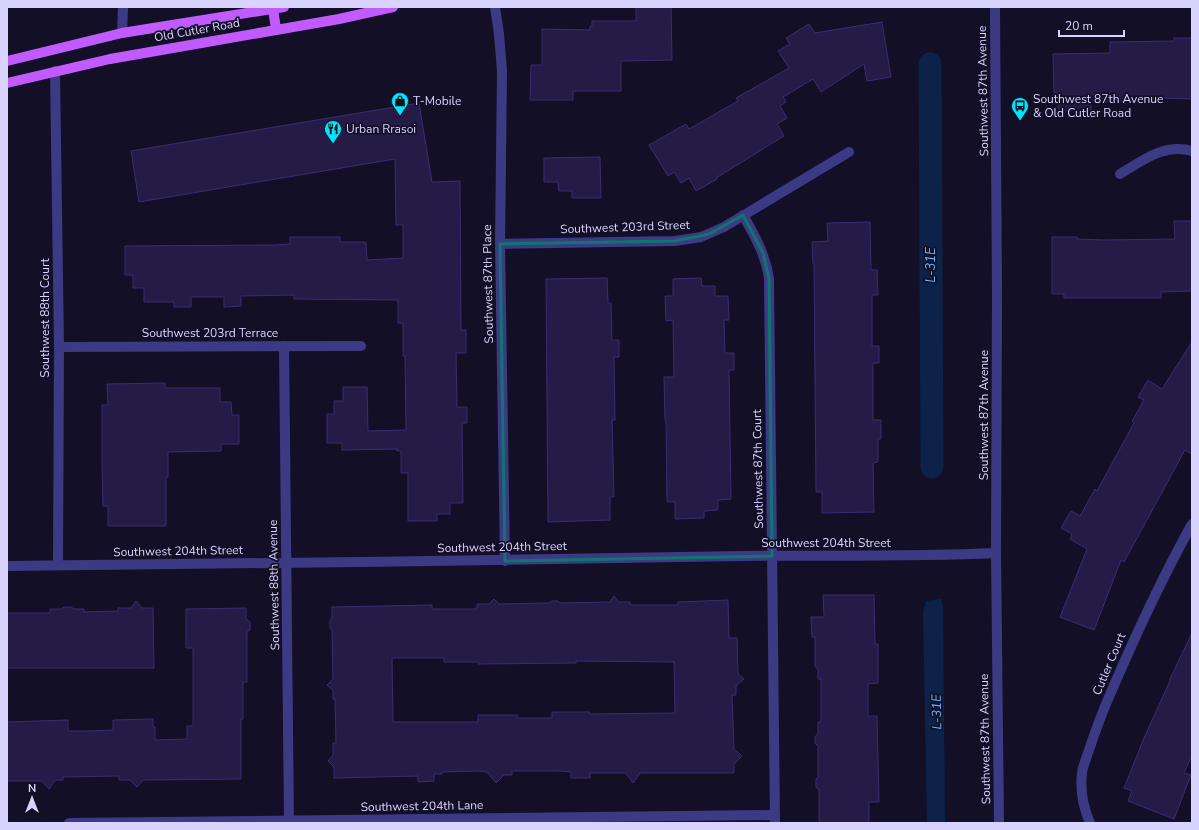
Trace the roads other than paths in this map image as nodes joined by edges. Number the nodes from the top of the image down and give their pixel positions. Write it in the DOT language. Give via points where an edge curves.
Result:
graph roads {
  1 [pos="123,7"];
  2 [pos="284,7"];
  3 [pos="393,7"];
  4 [pos="495,7"];
  5 [pos="995,7"];
  6 [pos="273,9"];
  7 [pos="276,29"];
  8 [pos="122,33"];
  9 [pos="7,61"];
  10 [pos="55,71"];
  11 [pos="8,80"];
  12 [pos="1192,151"];
  13 [pos="849,152"];
  14 [pos="1120,174"];
  15 [pos="743,216"];
  16 [pos="500,244"];
  17 [pos="284,346"];
  18 [pos="361,346"];
  19 [pos="59,347"];
  20 [pos="1192,524"];
  21 [pos="996,553"];
  22 [pos="772,556"];
  23 [pos="505,561"];
  24 [pos="286,562"];
  25 [pos="58,565"];
  26 [pos="7,566"];
  27 [pos="775,819"];
  28 [pos="289,822"];
  29 [pos="69,823"];
  30 [pos="999,823"];
  31 [pos="1090,823"];
  1 -- 8 [label="street"];
  2 -- 6 [label="main road, Old Cutler Road"];
  3 -- 7 [label="main road, Old Cutler Road"];
  4 -- 16 [label="street, Southwest 87th Place" via="502,71"];
  5 -- 21 [label="street, Southwest 87th Avenue"];
  6 -- 7 [label="main road"];
  6 -- 8 [label="main road, Old Cutler Road"];
  7 -- 10 [label="main road, Old Cutler Road"];
  8 -- 9 [label="main road, Old Cutler Road"];
  10 -- 11 [label="main road, Old Cutler Road"];
  10 -- 19 [label="street, Southwest 88th Court"];
  12 -- 14 [label="street" via="1180,148 1157,152"];
  13 -- 15 [label="street, Southwest 203rd Street"];
  15 -- 16 [label="street, Southwest 203rd Street" via="701,237 675,241"];
  15 -- 22 [label="street, Southwest 87th Court" via="765,259 769,279"];
  16 -- 23 [label="street, Southwest 87th Place"];
  17 -- 18 [label="street, Southwest 203rd Terrace"];
  17 -- 19 [label="street, Southwest 203rd Terrace"];
  17 -- 24 [label="street, Southwest 88th Avenue"];
  19 -- 25 [label="street, Southwest 88th Court"];
  20 -- 31 [label="street, Cutler Court" via="1134,639 1090,745 1082,782 1084,807"];
  21 -- 22 [label="street, Southwest 204th Street"];
  21 -- 30 [label="street, Southwest 87th Avenue"];
  22 -- 23 [label="street, Southwest 204th Street"];
  22 -- 27 [label="street, Southwest 87th Court"];
  23 -- 24 [label="street, Southwest 204th Street"];
  24 -- 25 [label="street, Southwest 204th Street"];
  24 -- 28 [label="street, Southwest 88th Avenue"];
  25 -- 26 [label="street, Southwest 204th Street"];
  27 -- 28 [label="street, Southwest 204th Lane"];
  28 -- 29 [label="street, Southwest 204th Lane"];
}
